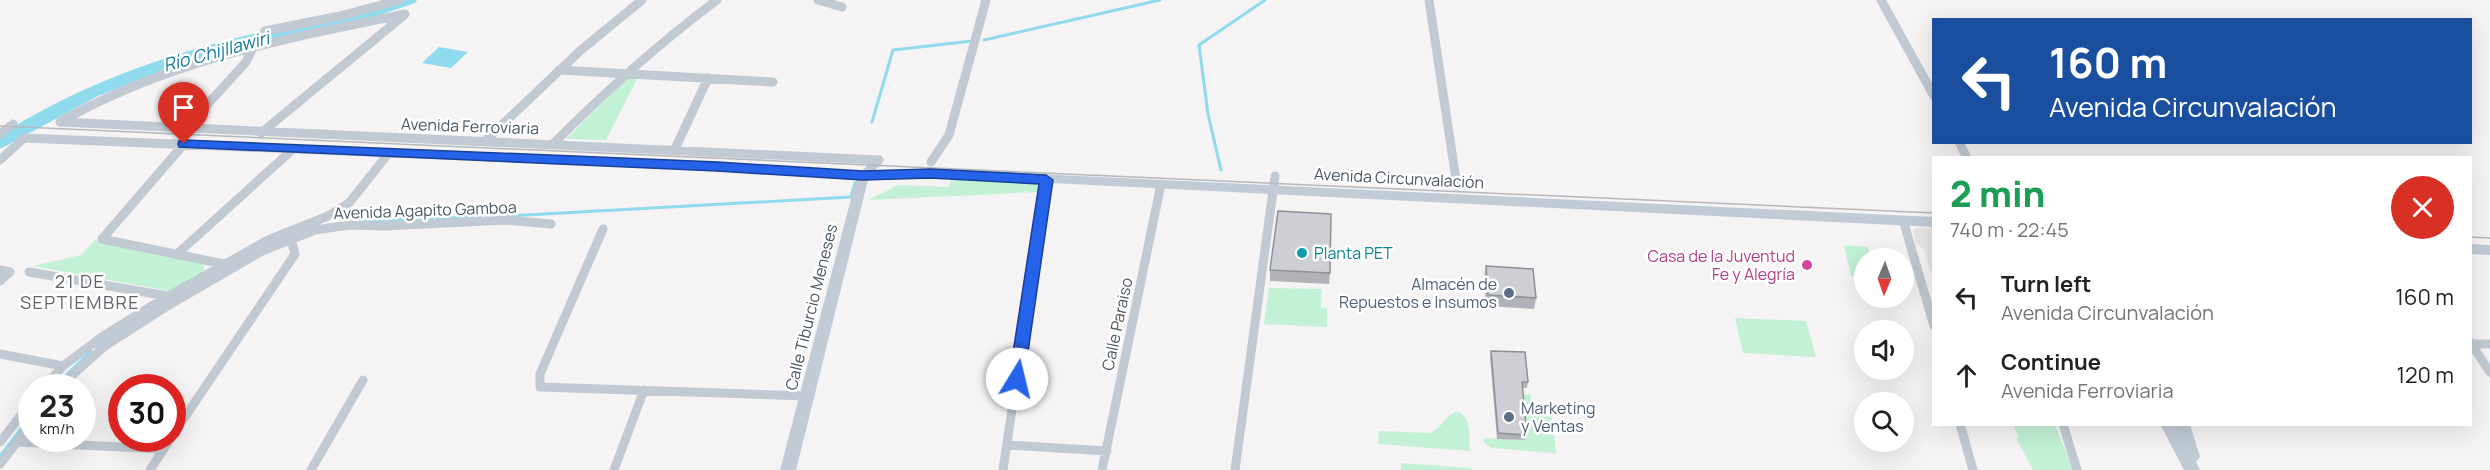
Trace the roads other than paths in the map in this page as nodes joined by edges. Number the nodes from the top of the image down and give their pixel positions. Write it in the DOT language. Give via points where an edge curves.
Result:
graph roads {
  1 [pos="400,0"];
  2 [pos="642,0"];
  3 [pos="717,0"];
  4 [pos="818,0"];
  5 [pos="986,0"];
  6 [pos="1429,0"];
  7 [pos="1881,0"];
  8 [pos="842,7"];
  9 [pos="255,44"];
  10 [pos="559,70"];
  11 [pos="623,75"];
  12 [pos="708,78"];
  13 [pos="773,82"];
  14 [pos="1932,92"];
  15 [pos="13,124"];
  16 [pos="185,129"];
  17 [pos="261,133"];
  18 [pos="0,134"];
  19 [pos="436,139"];
  20 [pos="485,141"];
  21 [pos="184,144"];
  22 [pos="553,144"];
  23 [pos="675,149"];
  24 [pos="292,150"];
  25 [pos="388,154"];
  26 [pos="413,154"];
  27 [pos="0,160"];
  28 [pos="931,162"];
  29 [pos="863,176"];
  30 [pos="1046,180"];
  31 [pos="1274,182"];
  32 [pos="1161,184"];
  33 [pos="1457,186"];
  34 [pos="1904,220"];
  35 [pos="1932,222"];
  36 [pos="550,224"];
  37 [pos="603,229"];
  38 [pos="291,239"];
  39 [pos="2472,249"];
  40 [pos="2490,250"];
  41 [pos="176,255"];
  42 [pos="224,264"];
  43 [pos="0,270"];
  44 [pos="29,272"];
  45 [pos="0,281"];
  46 [pos="168,296"];
  47 [pos="1932,319"];
  48 [pos="2472,343"];
  49 [pos="2490,344"];
  50 [pos="2472,345"];
  51 [pos="0,354"];
  52 [pos="63,366"];
  53 [pos="2490,372"];
  54 [pos="56,374"];
  55 [pos="74,374"];
  56 [pos="363,380"];
  57 [pos="644,390"];
  58 [pos="807,396"];
  59 [pos="186,416"];
  60 [pos="18,419"];
  61 [pos="1961,426"];
  62 [pos="2064,426"];
  63 [pos="2168,426"];
  64 [pos="2183,426"];
  65 [pos="18,440"];
  66 [pos="0,442"];
  67 [pos="16,442"];
  68 [pos="1007,445"];
  69 [pos="108,446"];
  70 [pos="1107,451"];
  71 [pos="162,452"];
  72 [pos="0,464"];
  73 [pos="150,470"];
  74 [pos="311,470"];
  75 [pos="614,470"];
  76 [pos="788,470"];
  77 [pos="1003,470"];
  78 [pos="1102,470"];
  79 [pos="1235,470"];
  80 [pos="1973,470"];
  81 [pos="2077,470"];
  82 [pos="2194,470"];
  1 -- 9 [label="street" via="265,31"];
  2 -- 10 [label="street"];
  3 -- 11 [label="street"];
  4 -- 8 [label="street"];
  5 -- 28 [label="street" via="950,135"];
  6 -- 33 [label="street"];
  7 -- 14 [label="street"];
  9 -- 16 [label="street" via="246,62"];
  9 -- 16 [label="street, Avenida Ferroviaria" via="123,90 60,122"];
  9 -- 17 [label="street" via="405,14"];
  10 -- 11 [label="street"];
  10 -- 20 [label="street"];
  11 -- 12 [label="street"];
  11 -- 22 [label="street"];
  12 -- 13 [label="street"];
  12 -- 23 [label="street"];
  15 -- 18 [label="street"];
  16 -- 17 [label="street, Avenida Ferroviaria"];
  17 -- 19 [label="street, Avenida Ferroviaria"];
  19 -- 20 [label="street, Avenida Ferroviaria"];
  19 -- 26 [label="street"];
  20 -- 22 [label="street, Avenida Ferroviaria"];
  21 -- 24 [label="street, Avenida Ferroviaria"];
  21 -- 27 [label="street, Avenida Ferroviaria" via="24,138"];
  21 -- 41 [label="street" via="102,239"];
  22 -- 23 [label="street, Avenida Ferroviaria"];
  23 -- 29 [label="street, Avenida Ferroviaria" via="879,160"];
  24 -- 25 [label="street, Avenida Ferroviaria"];
  24 -- 41 [label="street"];
  25 -- 26 [label="street, Avenida Ferroviaria"];
  25 -- 42 [label="street, Avenida Agapito Gamboa" via="349,203"];
  26 -- 29 [label="street, Avenida Ferroviaria"];
  29 -- 30 [label="street, Avenida Circunvalación" via="930,173"];
  29 -- 58 [label="street, Calle Tiburcio Meneses"];
  30 -- 32 [label="street, Avenida Circunvalación"];
  30 -- 68 [label="street"];
  31 -- 32 [label="street, Avenida Circunvalación"];
  31 -- 34 [label="street, Avenida Circunvalación"];
  31 -- 79 [label="street"];
  32 -- 70 [label="street, Calle Paraiso"];
  34 -- 35 [label="street, Avenida Circunvalación"];
  34 -- 47 [label="street"];
  36 -- 38 [label="street, Avenida Agapito Gamboa" via="506,220 349,225 315,230"];
  37 -- 57 [label="street" via="540,374 540,387"];
  38 -- 55 [label="street, Avenida Agapito Gamboa" via="262,251 169,305 105,346"];
  38 -- 59 [label="street" via="295,254"];
  39 -- 40 [label="street"];
  41 -- 42 [label="street"];
  42 -- 46 [label="street, Avenida Agapito Gamboa"];
  43 -- 45 [label="street" via="10,272"];
  44 -- 46 [label="street"];
  46 -- 52 [label="street, Avenida Agapito Gamboa"];
  48 -- 49 [label="street"];
  50 -- 53 [label="street"];
  51 -- 52 [label="street"];
  52 -- 54 [label="street, Avenida Agapito Gamboa"];
  56 -- 74 [label="street"];
  57 -- 58 [label="street"];
  57 -- 75 [label="street"];
  58 -- 76 [label="street, Calle Tiburcio Meneses"];
  60 -- 66 [label="street"];
  61 -- 80 [label="street"];
  62 -- 81 [label="street"];
  63 -- 82 [label="street"];
  64 -- 82 [label="street"];
  65 -- 67 [label="street"];
  67 -- 69 [label="street"];
  67 -- 72 [label="street"];
  68 -- 70 [label="street"];
  68 -- 77 [label="street"];
  70 -- 78 [label="street, Calle Paraiso"];
  71 -- 73 [label="street"];
}
